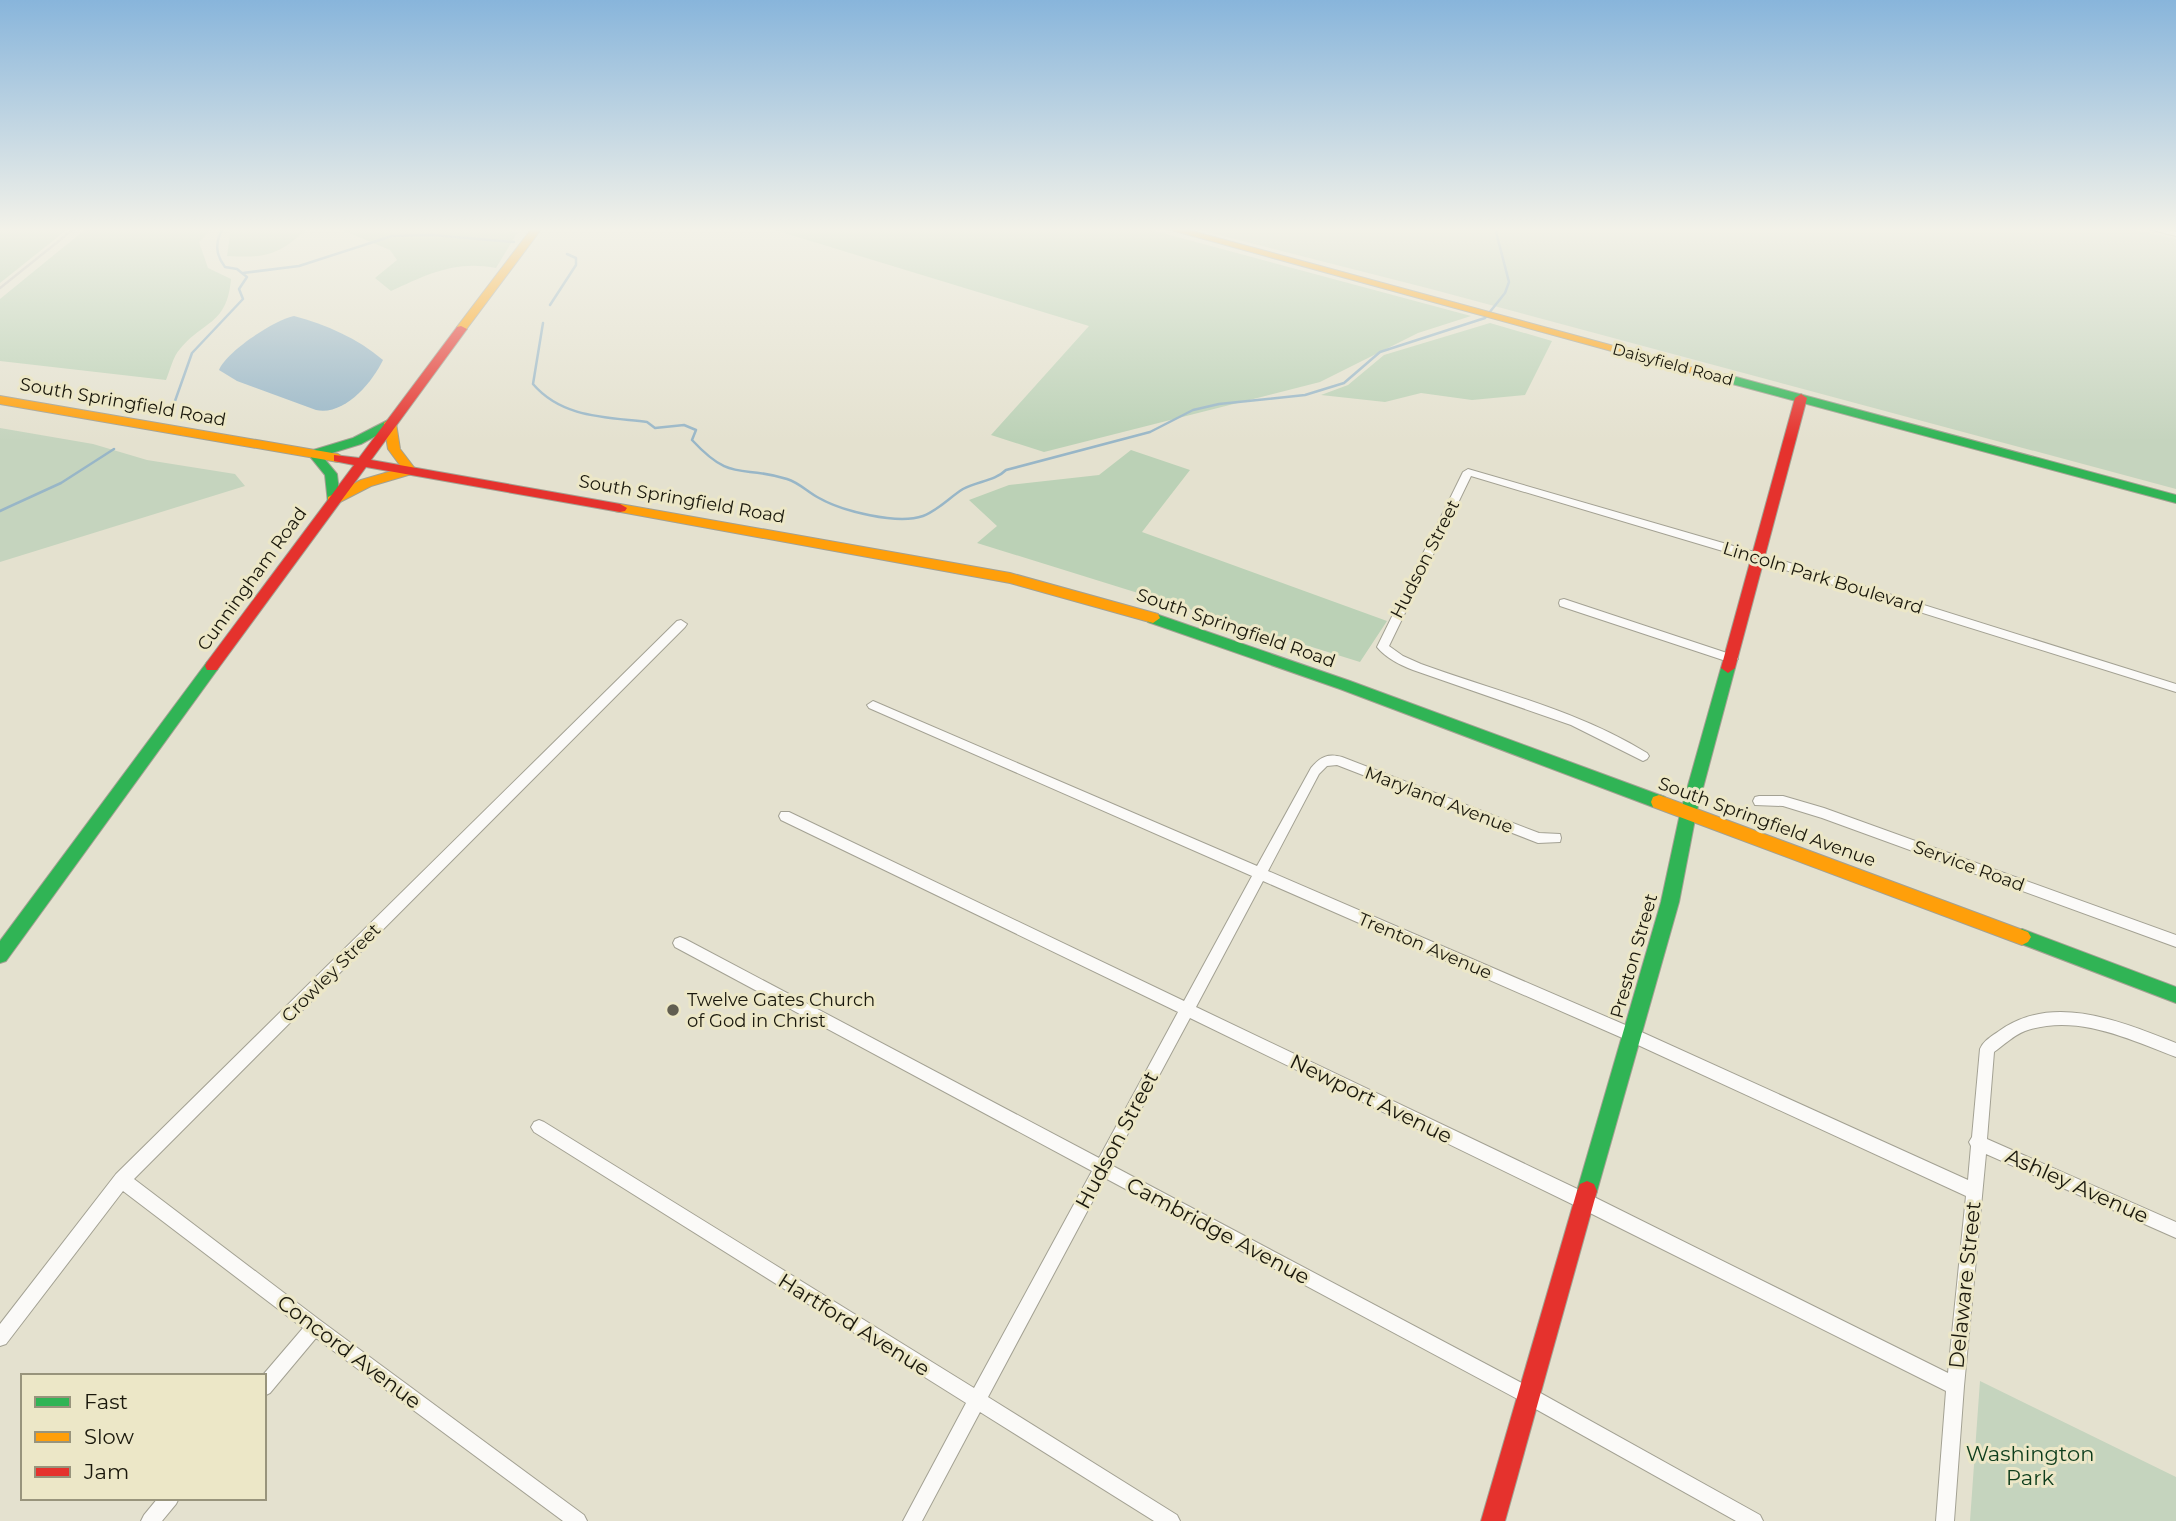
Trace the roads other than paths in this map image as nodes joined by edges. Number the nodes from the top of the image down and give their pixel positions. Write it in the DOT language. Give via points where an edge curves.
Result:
graph roads {
  1 [pos="483,299"];
  2 [pos="1433,299"];
  3 [pos="1801,398"];
  4 [pos="0,400"];
  5 [pos="390,423"];
  6 [pos="314,453"];
  7 [pos="362,461"];
  8 [pos="410,470"];
  9 [pos="1468,472"];
  10 [pos="2176,499"];
  11 [pos="333,500"];
  12 [pos="1757,556"];
  13 [pos="1564,603"];
  14 [pos="681,624"];
  15 [pos="1732,659"];
  16 [pos="1345,685"];
  17 [pos="2176,688"];
  18 [pos="873,705"];
  19 [pos="1643,756"];
  20 [pos="1324,761"];
  21 [pos="1759,801"];
  22 [pos="1688,814"];
  23 [pos="785,816"];
  24 [pos="1555,838"];
  25 [pos="1259,875"];
  26 [pos="2176,941"];
  27 [pos="680,943"];
  28 [pos="0,955"];
  29 [pos="2176,995"];
  30 [pos="1186,1010"];
  31 [pos="1632,1035"];
  32 [pos="2176,1050"];
  33 [pos="538,1128"];
  34 [pos="1977,1142"];
  35 [pos="1101,1169"];
  36 [pos="122,1180"];
  37 [pos="1974,1191"];
  38 [pos="1584,1201"];
  39 [pos="2176,1230"];
  40 [pos="315,1327"];
  41 [pos="0,1338"];
  42 [pos="266,1385"];
  43 [pos="1955,1386"];
  44 [pos="1528,1396"];
  45 [pos="976,1401"];
  46 [pos="168,1500"];
  47 [pos="150,1521"];
  48 [pos="578,1521"];
  49 [pos="912,1521"];
  50 [pos="1171,1521"];
  51 [pos="1493,1521"];
  52 [pos="1754,1521"];
  53 [pos="1945,1521"];
  1 -- 5 [label="main road, Cunningham Road"];
  2 -- 3 [label="main road, Daisyfield Road"];
  3 -- 10 [label="main road, Daisyfield Road"];
  3 -- 12 [label="main road, Preston Street"];
  4 -- 6 [label="main road, South Springfield Road"];
  5 -- 6 [label="main road" via="357,441"];
  5 -- 7 [label="main road, Cunningham Road"];
  5 -- 8 [label="main road" via="392,450"];
  6 -- 7 [label="main road, South Springfield Road"];
  6 -- 11 [label="main road" via="336,481"];
  7 -- 8 [label="main road, South Springfield Road"];
  7 -- 11 [label="main road, Cunningham Road"];
  8 -- 11 [label="main road" via="366,483"];
  8 -- 16 [label="main road, South Springfield Road" via="1010,578 1174,624"];
  9 -- 12 [label="street, Lincoln Park Boulevard"];
  9 -- 19 [label="street, Hudson Street" via="1383,647 1433,673 1601,732"];
  11 -- 28 [label="main road, Cunningham Road"];
  12 -- 15 [label="main road, Preston Street"];
  12 -- 17 [label="street, Lincoln Park Boulevard"];
  13 -- 15 [label="street"];
  14 -- 36 [label="street, Crowley Street"];
  15 -- 22 [label="main road, Preston Street"];
  16 -- 22 [label="main road, South Springfield Avenue"];
  18 -- 25 [label="street, Trenton Avenue"];
  20 -- 24 [label="street, Maryland Avenue" via="1338,760 1538,838"];
  20 -- 25 [label="street, Hudson Street"];
  21 -- 26 [label="street, Service Road" via="1783,801 1824,813"];
  22 -- 29 [label="main road, South Springfield Avenue"];
  22 -- 31 [label="main road, Preston Street" via="1670,902"];
  23 -- 30 [label="street, Newport Avenue"];
  25 -- 30 [label="street, Hudson Street"];
  25 -- 31 [label="street, Trenton Avenue"];
  27 -- 35 [label="street, Cambridge Avenue"];
  30 -- 35 [label="street, Hudson Street"];
  30 -- 38 [label="street, Newport Avenue"];
  31 -- 37 [label="street, Trenton Avenue"];
  31 -- 38 [label="main road, Preston Street"];
  32 -- 34 [label="street, Delaware Street" via="2069,1016 2022,1025 1987,1049"];
  33 -- 45 [label="street, Hartford Avenue"];
  34 -- 37 [label="street, Delaware Street"];
  34 -- 39 [label="street, Ashley Avenue"];
  35 -- 44 [label="street, Cambridge Avenue"];
  35 -- 45 [label="street, Hudson Street"];
  36 -- 40 [label="street, Concord Avenue"];
  36 -- 41 [label="street, Crowley Street"];
  37 -- 43 [label="street, Delaware Street"];
  38 -- 43 [label="street, Newport Avenue"];
  38 -- 44 [label="main road, Preston Street"];
  40 -- 42 [label="street"];
  40 -- 48 [label="street, Concord Avenue"];
  43 -- 53 [label="street, Delaware Street"];
  44 -- 51 [label="main road, Preston Street"];
  44 -- 52 [label="street, Cambridge Avenue"];
  45 -- 49 [label="street, Hudson Street"];
  45 -- 50 [label="street, Hartford Avenue"];
  46 -- 47 [label="street"];
}
